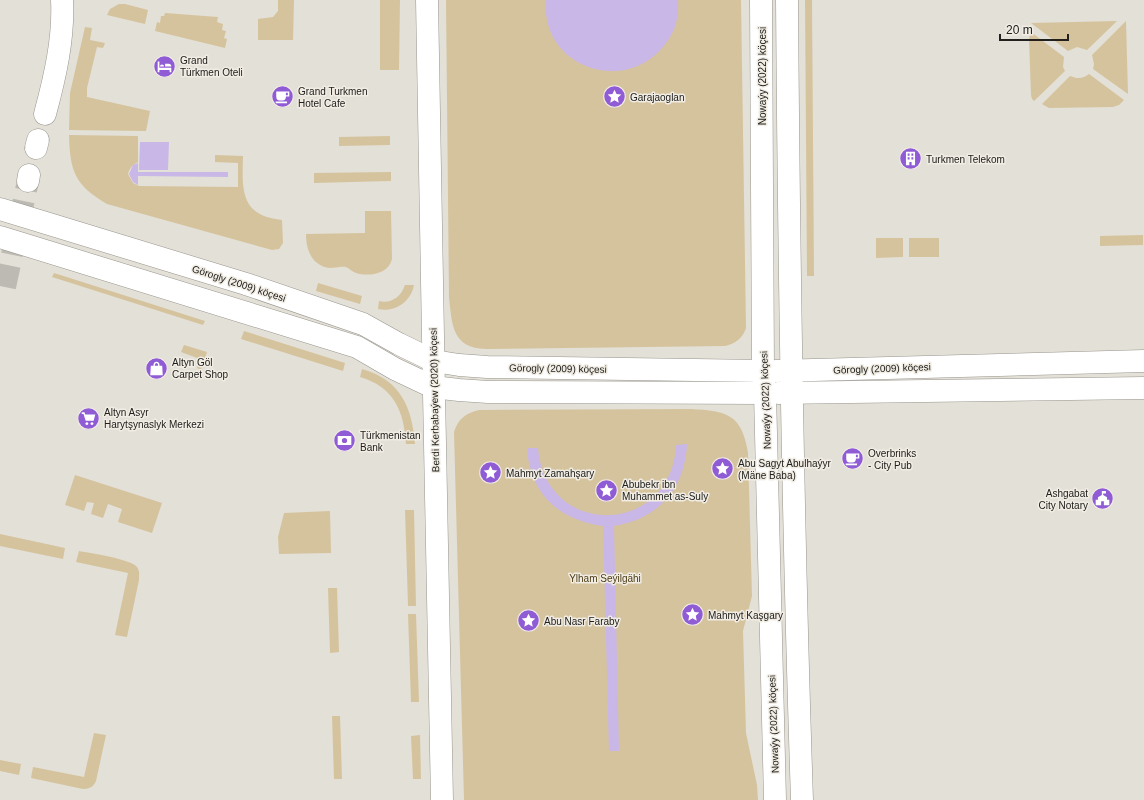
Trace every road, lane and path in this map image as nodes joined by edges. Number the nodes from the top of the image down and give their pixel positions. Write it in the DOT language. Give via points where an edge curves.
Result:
graph roads {
  1 [pos="62,0"];
  2 [pos="427,0"];
  3 [pos="761,0"];
  4 [pos="787,0"];
  5 [pos="45,114"];
  6 [pos="0,209"];
  7 [pos="0,237"];
  8 [pos="1144,360"];
  9 [pos="434,361"];
  10 [pos="792,370"];
  11 [pos="763,371"];
  12 [pos="433,387"];
  13 [pos="1144,388"];
  14 [pos="792,392"];
  15 [pos="765,393"];
  16 [pos="442,800"];
  17 [pos="775,800"];
  18 [pos="802,800"];
  1 -- 5 [label="street" via="59,54"];
  2 -- 9 [label="street, Berdi Kerbabaýew (2020) köçesi"];
  3 -- 11 [label="street, Nowaýy (2022) köçesi"];
  4 -- 10 [label="street"];
  6 -- 9 [label="street, Görogly (2009) köçesi" via="246,284 363,324"];
  7 -- 12 [label="street" via="357,346 395,369"];
  8 -- 10 [label="street, Görogly (2009) köçesi"];
  9 -- 11 [label="street, Görogly (2009) köçesi" via="487,367"];
  9 -- 12 [label="street, Berdi Kerbabaýew (2020) köçesi"];
  10 -- 11 [label="street, Görogly (2009) köçesi"];
  10 -- 14 [label="street"];
  11 -- 15 [label="street, Nowaýy (2022) köçesi"];
  12 -- 15 [label="street" via="488,392"];
  12 -- 16 [label="street, Berdi Kerbabaýew (2020) köçesi"];
  13 -- 14 [label="street"];
  14 -- 15 [label="street"];
  14 -- 18 [label="street"];
  15 -- 17 [label="street, Nowaýy (2022) köçesi"];
}
